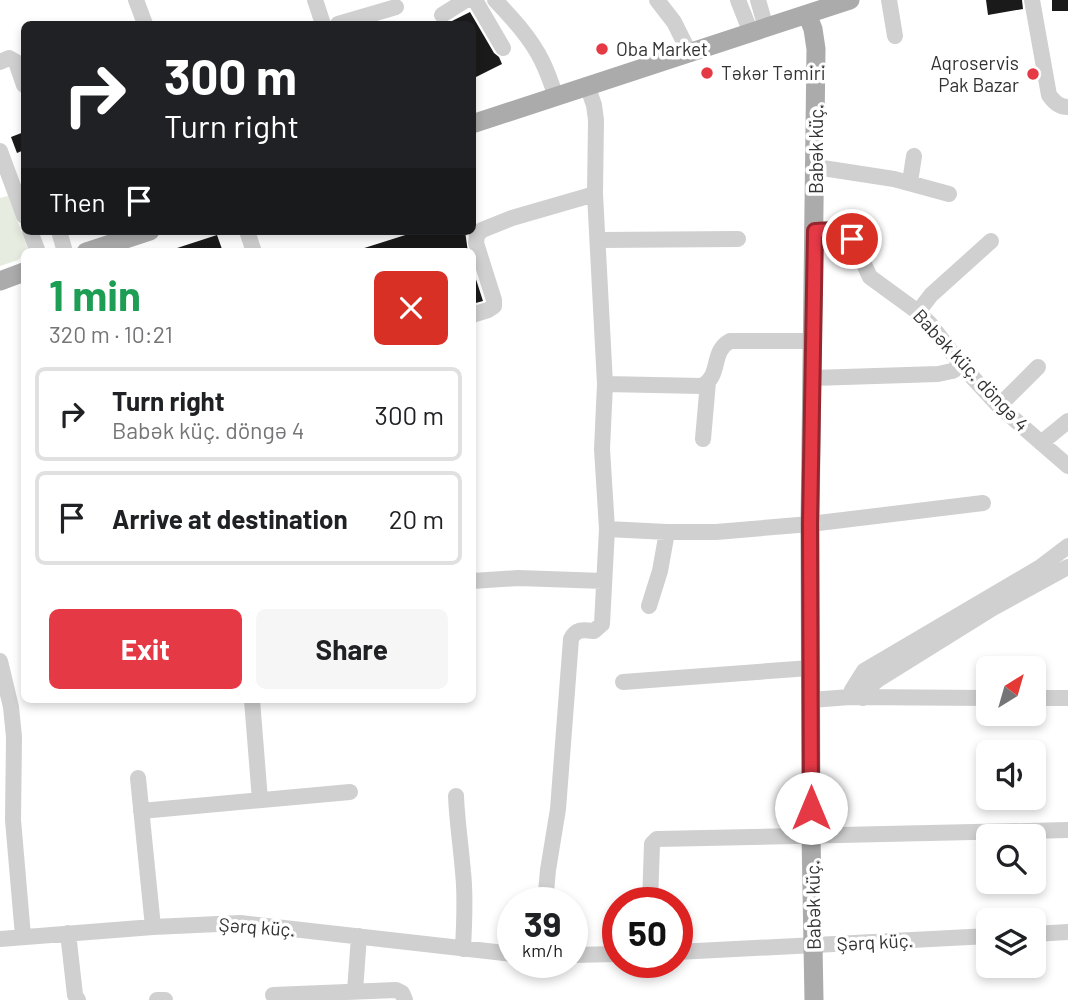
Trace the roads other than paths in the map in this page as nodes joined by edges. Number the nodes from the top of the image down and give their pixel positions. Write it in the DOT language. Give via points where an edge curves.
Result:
graph roads {
  1 [pos="136,0"];
  2 [pos="315,0"];
  3 [pos="466,0"];
  4 [pos="475,0"];
  5 [pos="495,0"];
  6 [pos="657,0"];
  7 [pos="738,0"];
  8 [pos="758,0"];
  9 [pos="850,0"];
  10 [pos="889,0"];
  11 [pos="1032,0"];
  12 [pos="396,7"];
  13 [pos="807,14"];
  14 [pos="442,15"];
  15 [pos="144,21"];
  16 [pos="322,21"];
  17 [pos="348,21"];
  18 [pos="758,31"];
  19 [pos="895,36"];
  20 [pos="503,48"];
  21 [pos="690,54"];
  22 [pos="0,62"];
  23 [pos="21,76"];
  24 [pos="587,88"];
  25 [pos="556,97"];
  26 [pos="1068,107"];
  27 [pos="476,123"];
  28 [pos="0,151"];
  29 [pos="914,156"];
  30 [pos="816,167"];
  31 [pos="911,182"];
  32 [pos="596,194"];
  33 [pos="949,194"];
  34 [pos="21,208"];
  35 [pos="815,231"];
  36 [pos="138,235"];
  37 [pos="738,239"];
  38 [pos="598,240"];
  39 [pos="991,241"];
  40 [pos="98,248"];
  41 [pos="21,273"];
  42 [pos="0,281"];
  43 [pos="918,312"];
  44 [pos="476,314"];
  45 [pos="813,341"];
  46 [pos="962,366"];
  47 [pos="1038,366"];
  48 [pos="813,378"];
  49 [pos="708,382"];
  50 [pos="605,384"];
  51 [pos="999,407"];
  52 [pos="1068,421"];
  53 [pos="703,439"];
  54 [pos="1041,443"];
  55 [pos="1068,466"];
  56 [pos="983,503"];
  57 [pos="810,524"];
  58 [pos="607,529"];
  59 [pos="667,533"];
  60 [pos="1068,546"];
  61 [pos="1068,567"];
  62 [pos="476,581"];
  63 [pos="604,581"];
  64 [pos="649,606"];
  65 [pos="0,661"];
  66 [pos="810,668"];
  67 [pos="623,682"];
  68 [pos="857,697"];
  69 [pos="976,698"];
  70 [pos="1046,698"];
  71 [pos="1068,698"];
  72 [pos="811,701"];
  73 [pos="253,703"];
  74 [pos="138,778"];
  75 [pos="350,792"];
  76 [pos="456,796"];
  77 [pos="260,800"];
  78 [pos="141,811"];
  79 [pos="1068,830"];
  80 [pos="811,835"];
  81 [pos="7,852"];
  82 [pos="546,887"];
  83 [pos="651,887"];
  84 [pos="153,927"];
  85 [pos="1068,932"];
  86 [pos="68,933"];
  87 [pos="1046,933"];
  88 [pos="23,936"];
  89 [pos="359,936"];
  90 [pos="976,937"];
  91 [pos="0,939"];
  92 [pos="813,945"];
  93 [pos="463,949"];
  94 [pos="693,951"];
  95 [pos="497,952"];
  96 [pos="355,991"];
  97 [pos="272,995"];
  98 [pos="165,999"];
  99 [pos="78,1000"];
  100 [pos="157,1000"];
  101 [pos="405,1000"];
  102 [pos="814,1000"];
  1 -- 15 [label="street"];
  2 -- 16 [label="street"];
  3 -- 14 [label="street"];
  4 -- 20 [label="street"];
  5 -- 25 [label="street" via="532,44"];
  6 -- 21 [label="street"];
  7 -- 18 [label="street"];
  8 -- 18 [label="street"];
  9 -- 13 [label="main road"];
  10 -- 19 [label="street"];
  11 -- 26 [label="street" via="1049,95 1054,103"];
  12 -- 17 [label="street"];
  13 -- 18 [label="main road"];
  13 -- 30 [label="main road, Babək küç." via="816,49"];
  18 -- 21 [label="main road"];
  21 -- 24 [label="main road"];
  22 -- 23 [label="street" via="9,58 16,62"];
  24 -- 25 [label="main road"];
  24 -- 32 [label="street" via="596,120"];
  25 -- 27 [label="main road"];
  28 -- 34 [label="street"];
  29 -- 31 [label="street"];
  30 -- 31 [label="street"];
  30 -- 35 [label="main road, Babək küç."];
  31 -- 33 [label="street"];
  32 -- 38 [label="street"];
  32 -- 44 [label="street" via="482,230 476,243 494,306"];
  35 -- 43 [label="street, Babək küç. döngə 4" via="846,233 870,277"];
  35 -- 45 [label="main road, Babək küç."];
  36 -- 40 [label="main road"];
  37 -- 38 [label="street"];
  38 -- 50 [label="street"];
  39 -- 43 [label="street"];
  41 -- 42 [label="main road"];
  43 -- 46 [label="street, Babək küç. döngə 4"];
  45 -- 48 [label="main road, Babək küç."];
  45 -- 49 [label="street" via="730,341 719,350"];
  46 -- 48 [label="street" via="938,374"];
  46 -- 51 [label="street, Babək küç. döngə 4"];
  47 -- 51 [label="street"];
  48 -- 57 [label="main road, Babək küç."];
  49 -- 50 [label="street" via="702,386"];
  49 -- 53 [label="street"];
  50 -- 58 [label="street" via="602,449"];
  51 -- 54 [label="street, Babək küç. döngə 4"];
  52 -- 54 [label="street"];
  54 -- 55 [label="street, Babək küç. döngə 4"];
  56 -- 57 [label="street"];
  57 -- 59 [label="street"];
  57 -- 66 [label="main road, Babək küç."];
  58 -- 59 [label="street"];
  58 -- 63 [label="street"];
  59 -- 64 [label="street"];
  60 -- 68 [label="street" via="864,671 852,690"];
  61 -- 68 [label="street" via="993,608"];
  62 -- 63 [label="street"];
  63 -- 82 [label="street" via="602,624 594,631 578,630 571,639 558,809"];
  65 -- 81 [label="street" via="14,737"];
  66 -- 67 [label="street"];
  66 -- 72 [label="main road, Babək küç."];
  68 -- 69 [label="street"];
  68 -- 72 [label="street"];
  70 -- 71 [label="street"];
  72 -- 80 [label="main road, Babək küç."];
  73 -- 77 [label="street"];
  74 -- 78 [label="street"];
  75 -- 77 [label="street"];
  76 -- 93 [label="street" via="463,872"];
  77 -- 78 [label="street"];
  78 -- 84 [label="street"];
  79 -- 80 [label="street"];
  80 -- 83 [label="street" via="657,839 652,844"];
  80 -- 92 [label="main road, Babək küç."];
  81 -- 88 [label="street"];
  84 -- 86 [label="street, Şərq küç."];
  84 -- 89 [label="street, Şərq küç." via="240,923"];
  85 -- 87 [label="street"];
  86 -- 88 [label="street, Şərq küç."];
  86 -- 99 [label="street"];
  88 -- 91 [label="street, Şərq küç."];
  89 -- 93 [label="street, Şərq küç."];
  89 -- 96 [label="street"];
  90 -- 92 [label="street, Şərq küç."];
  92 -- 94 [label="street, Şərq küç."];
  92 -- 102 [label="main road, Babək küç."];
  93 -- 95 [label="street, Şərq küç."];
  96 -- 97 [label="street"];
  96 -- 101 [label="street" via="396,990"];
  98 -- 100 [label="street"];
}
